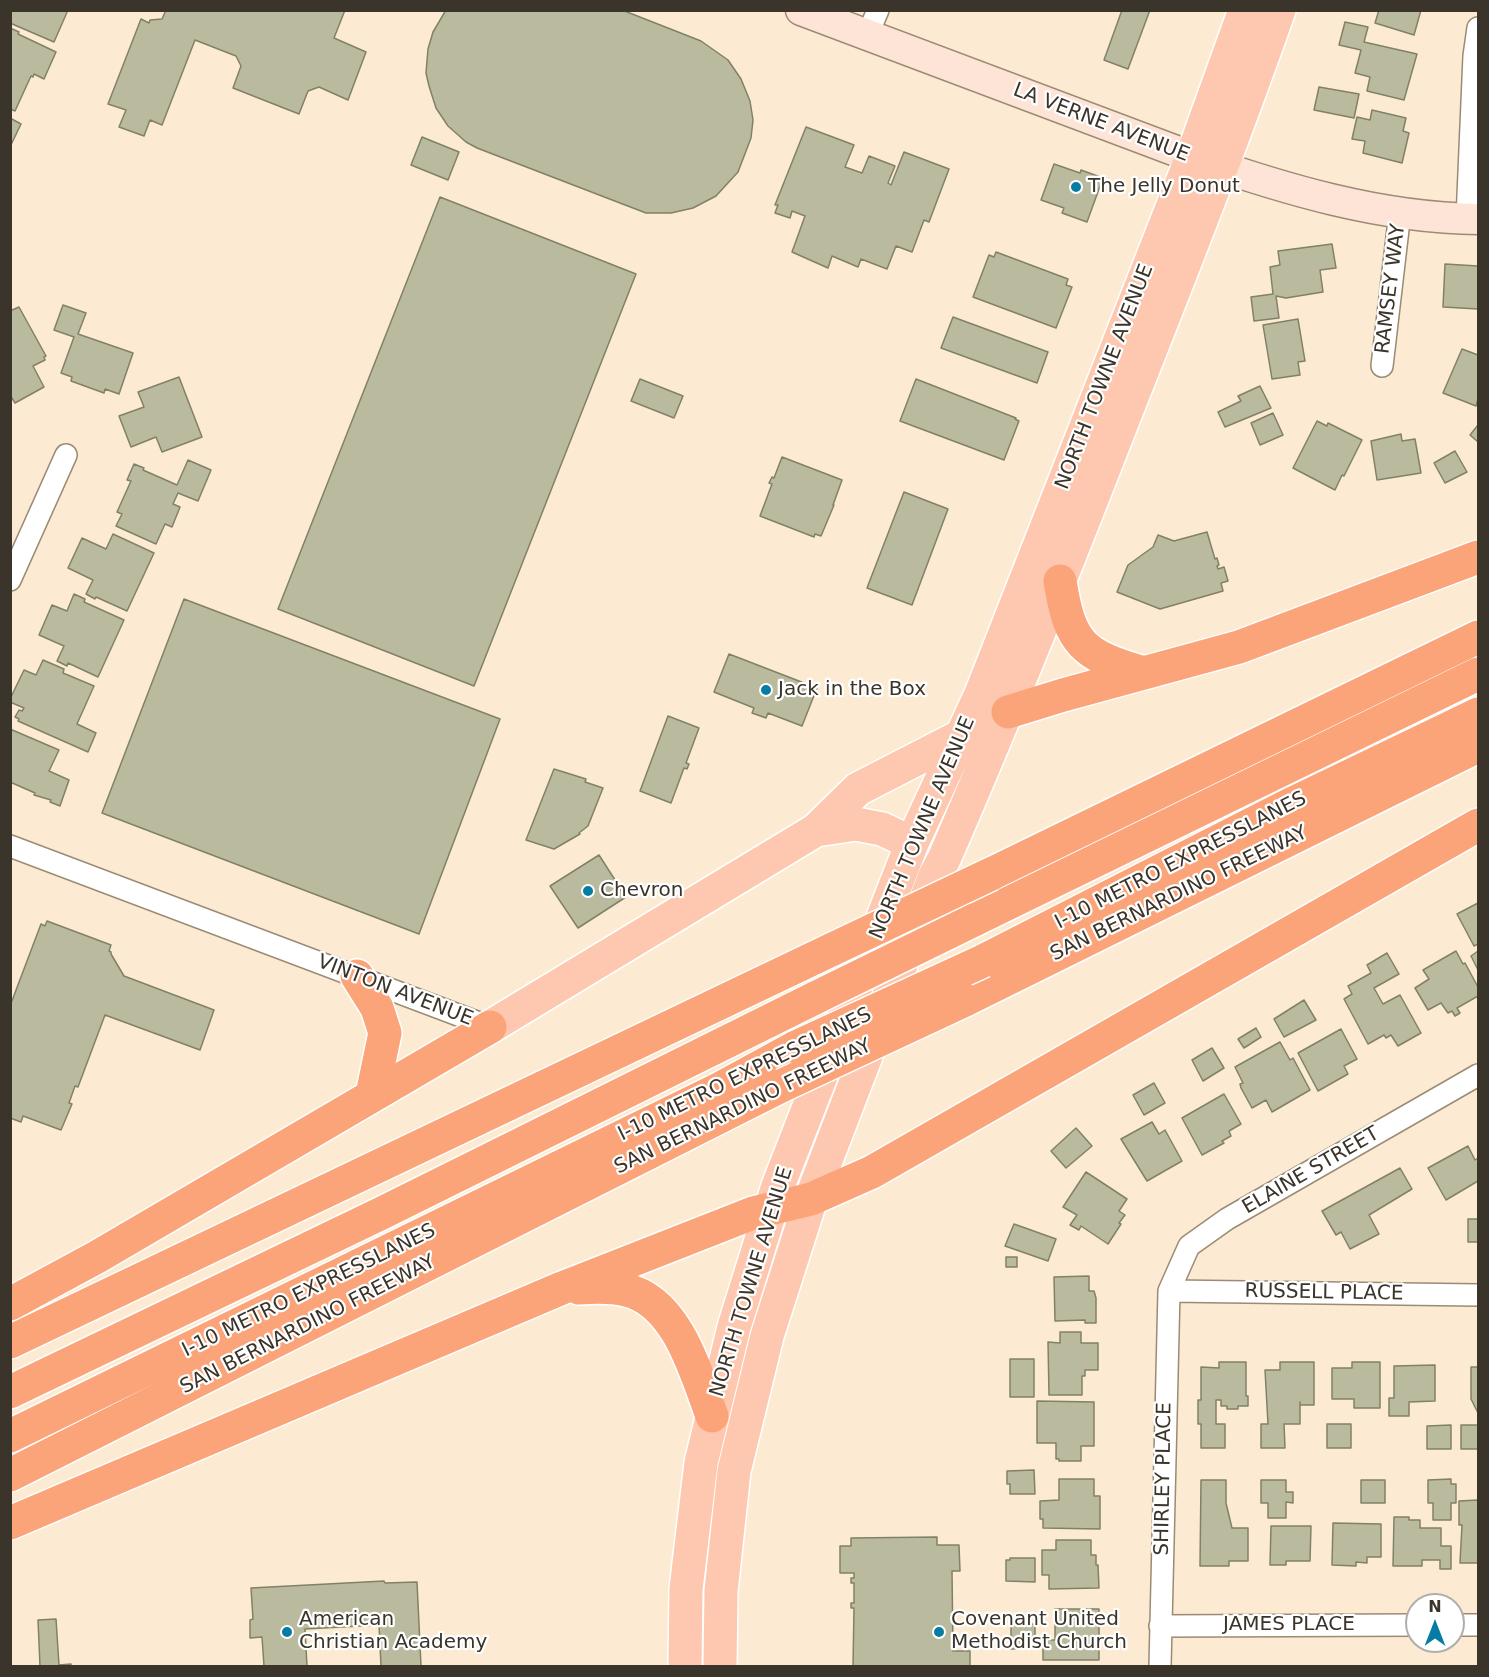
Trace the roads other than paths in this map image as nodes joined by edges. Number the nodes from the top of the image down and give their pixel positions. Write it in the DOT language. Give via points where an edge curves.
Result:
graph roads {
  1 [pos="801,10"];
  2 [pos="1245,10"];
  3 [pos="1279,10"];
  4 [pos="872,23"];
  5 [pos="1479,28"];
  6 [pos="1192,157"];
  7 [pos="1223,168"];
  8 [pos="1400,212"];
  9 [pos="1473,219"];
  10 [pos="1382,366"];
  11 [pos="66,455"];
  12 [pos="1479,557"];
  13 [pos="10,580"];
  14 [pos="1060,581"];
  15 [pos="1479,637"];
  16 [pos="1144,673"];
  17 [pos="1479,674"];
  18 [pos="1008,712"];
  19 [pos="1479,714"];
  20 [pos="964,735"];
  21 [pos="1479,746"];
  22 [pos="1479,825"];
  23 [pos="816,830"];
  24 [pos="952,841"];
  25 [pos="912,843"];
  26 [pos="10,846"];
  27 [pos="357,976"];
  28 [pos="490,1027"];
  29 [pos="1479,1074"];
  30 [pos="372,1095"];
  31 [pos="811,1198"];
  32 [pos="771,1208"];
  33 [pos="562,1288"];
  34 [pos="1169,1291"];
  35 [pos="1479,1295"];
  36 [pos="10,1304"];
  37 [pos="10,1342"];
  38 [pos="10,1392"];
  39 [pos="712,1416"];
  40 [pos="10,1436"];
  41 [pos="10,1475"];
  42 [pos="10,1523"];
  43 [pos="1405,1625"];
  44 [pos="1160,1626"];
  45 [pos="686,1666"];
  46 [pos="720,1666"];
  47 [pos="1160,1666"];
  1 -- 4 [label="main road, LA VERNE AVENUE"];
  2 -- 6 [label="main road, NORTH TOWNE AVENUE"];
  3 -- 7 [label="main road, NORTH TOWNE AVENUE"];
  4 -- 6 [label="main road, LA VERNE AVENUE"];
  5 -- 9 [label="street" via="1474,56"];
  6 -- 7 [label="main road, LA VERNE AVENUE"];
  6 -- 20 [label="main road, NORTH TOWNE AVENUE"];
  7 -- 8 [label="main road, LA VERNE AVENUE" via="1339,203"];
  7 -- 14 [label="main road, NORTH TOWNE AVENUE"];
  8 -- 9 [label="main road, LA VERNE AVENUE"];
  8 -- 10 [label="street, RAMSEY WAY"];
  11 -- 13 [label="street"];
  12 -- 16 [label="highway" via="1239,647"];
  14 -- 16 [label="highway" via="1064,609 1081,644 1110,663"];
  14 -- 18 [label="main road, NORTH TOWNE AVENUE"];
  15 -- 37 [label="highway, bridge"];
  16 -- 18 [label="highway"];
  17 -- 38 [label="highway, I-10 METRO EXPRESSLANES, bridge"];
  18 -- 20 [label="main road, VINTON AVENUE"];
  18 -- 24 [label="main road, NORTH TOWNE AVENUE"];
  19 -- 40 [label="highway, I-10 METRO EXPRESSLANES, bridge"];
  20 -- 23 [label="main road, VINTON AVENUE" via="858,789"];
  20 -- 24 [label="main road" via="965,792"];
  20 -- 25 [label="main road, NORTH TOWNE AVENUE"];
  21 -- 41 [label="highway, SAN BERNARDINO FREEWAY, bridge" via="965,1000 783,1085"];
  22 -- 31 [label="highway" via="872,1172"];
  23 -- 25 [label="main road, VINTON AVENUE" via="856,824 882,829"];
  23 -- 28 [label="main road, VINTON AVENUE"];
  24 -- 31 [label="main road, NORTH TOWNE AVENUE"];
  25 -- 32 [label="main road, NORTH TOWNE AVENUE"];
  26 -- 27 [label="street, VINTON AVENUE"];
  27 -- 28 [label="street, VINTON AVENUE"];
  27 -- 30 [label="highway" via="377,1008 385,1033"];
  28 -- 30 [label="highway"];
  29 -- 34 [label="street, ELAINE STREET" via="1189,1246"];
  30 -- 36 [label="highway"];
  31 -- 32 [label="highway"];
  31 -- 46 [label="main road, NORTH TOWNE AVENUE" via="767,1336 734,1471 721,1591"];
  32 -- 33 [label="highway"];
  32 -- 39 [label="main road, NORTH TOWNE AVENUE" via="734,1327"];
  33 -- 39 [label="highway" via="612,1288 645,1297 670,1320 686,1347"];
  33 -- 42 [label="highway"];
  34 -- 35 [label="street, RUSSELL PLACE"];
  34 -- 44 [label="street, SHIRLEY PLACE"];
  39 -- 45 [label="main road, NORTH TOWNE AVENUE" via="701,1463 686,1589"];
  43 -- 44 [label="street, JAMES PLACE"];
  44 -- 47 [label="street, SHIRLEY PLACE"];
}
